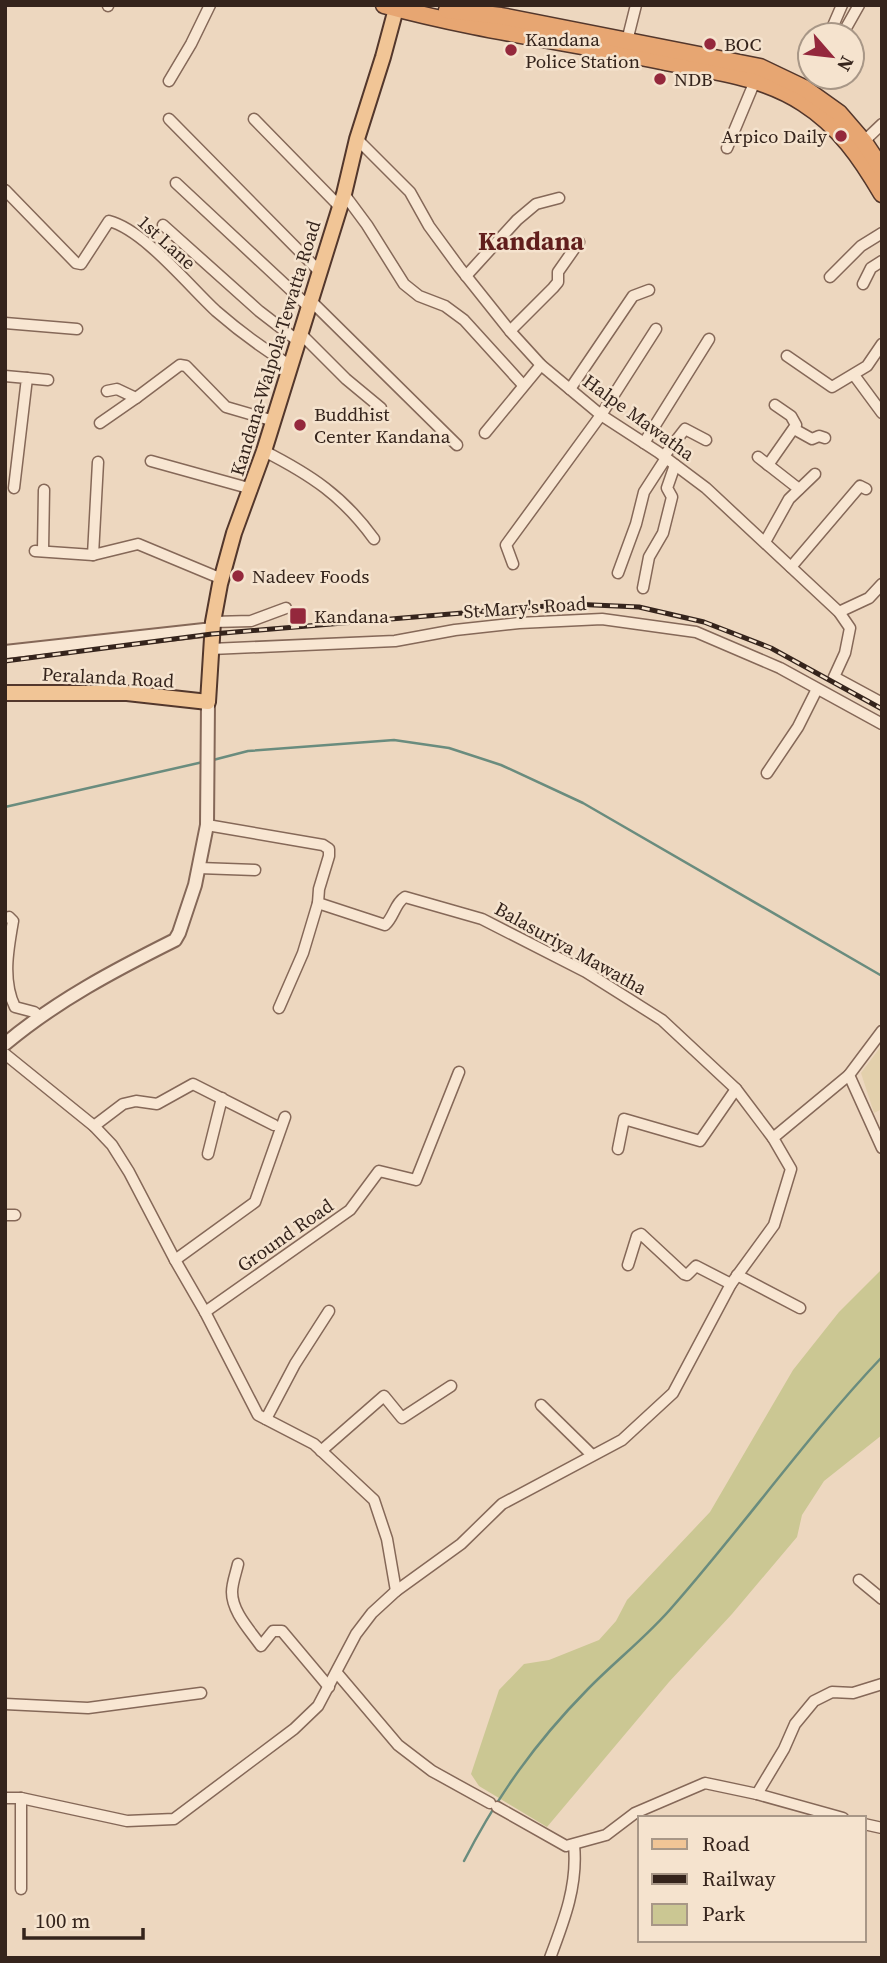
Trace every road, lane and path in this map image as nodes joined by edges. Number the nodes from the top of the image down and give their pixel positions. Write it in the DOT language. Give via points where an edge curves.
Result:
graph roads {
  1 [pos="210,5"];
  2 [pos="427,5"];
  3 [pos="636,5"];
  4 [pos="859,5"];
  5 [pos="392,6"];
  6 [pos="503,11"];
  7 [pos="850,21"];
  8 [pos="627,41"];
  9 [pos="796,78"];
  10 [pos="169,81"];
  11 [pos="755,81"];
  12 [pos="816,91"];
  13 [pos="169,119"];
  14 [pos="254,119"];
  15 [pos="882,124"];
  16 [pos="357,139"];
  17 [pos="860,146"];
  18 [pos="727,148"];
  19 [pos="882,168"];
  20 [pos="176,183"];
  21 [pos="5,190"];
  22 [pos="882,194"];
  23 [pos="559,198"];
  24 [pos="342,200"];
  25 [pos="163,225"];
  26 [pos="882,233"];
  27 [pos="579,242"];
  28 [pos="882,261"];
  29 [pos="319,271"];
  30 [pos="466,276"];
  31 [pos="830,276"];
  32 [pos="863,284"];
  33 [pos="649,290"];
  34 [pos="309,303"];
  35 [pos="5,323"];
  36 [pos="77,329"];
  37 [pos="656,329"];
  38 [pos="510,331"];
  39 [pos="299,337"];
  40 [pos="709,339"];
  41 [pos="882,344"];
  42 [pos="787,356"];
  43 [pos="541,365"];
  44 [pos="290,366"];
  45 [pos="854,375"];
  46 [pos="5,376"];
  47 [pos="27,378"];
  48 [pos="48,380"];
  49 [pos="523,385"];
  50 [pos="570,389"];
  51 [pos="107,391"];
  52 [pos="136,398"];
  53 [pos="775,405"];
  54 [pos="381,408"];
  55 [pos="882,413"];
  56 [pos="601,415"];
  57 [pos="274,421"];
  58 [pos="100,423"];
  59 [pos="794,429"];
  60 [pos="485,433"];
  61 [pos="825,438"];
  62 [pos="706,440"];
  63 [pos="644,443"];
  64 [pos="457,445"];
  65 [pos="264,451"];
  66 [pos="665,457"];
  67 [pos="758,457"];
  68 [pos="151,461"];
  69 [pos="97,462"];
  70 [pos="675,465"];
  71 [pos="768,465"];
  72 [pos="815,474"];
  73 [pos="14,488"];
  74 [pos="252,489"];
  75 [pos="799,489"];
  76 [pos="866,489"];
  77 [pos="44,490"];
  78 [pos="374,539"];
  79 [pos="765,542"];
  80 [pos="93,555"];
  81 [pos="513,564"];
  82 [pos="791,567"];
  83 [pos="618,573"];
  84 [pos="222,579"];
  85 [pos="882,584"];
  86 [pos="643,587"];
  87 [pos="286,608"];
  88 [pos="839,612"];
  89 [pos="213,626"];
  90 [pos="211,649"];
  91 [pos="5,652"];
  92 [pos="834,677"];
  93 [pos="5,692"];
  94 [pos="821,692"];
  95 [pos="208,702"];
  96 [pos="882,704"];
  97 [pos="882,724"];
  98 [pos="767,773"];
  99 [pos="207,825"];
  100 [pos="199,868"];
  101 [pos="255,870"];
  102 [pos="317,903"];
  103 [pos="5,918"];
  104 [pos="279,1008"];
  105 [pos="39,1016"];
  106 [pos="882,1031"];
  107 [pos="5,1044"];
  108 [pos="5,1054"];
  109 [pos="459,1072"];
  110 [pos="849,1075"];
  111 [pos="736,1090"];
  112 [pos="222,1098"];
  113 [pos="285,1116"];
  114 [pos="274,1125"];
  115 [pos="94,1126"];
  116 [pos="773,1138"];
  117 [pos="882,1148"];
  118 [pos="618,1149"];
  119 [pos="208,1154"];
  120 [pos="174,1260"];
  121 [pos="628,1265"];
  122 [pos="737,1275"];
  123 [pos="731,1284"];
  124 [pos="800,1308"];
  125 [pos="329,1311"];
  126 [pos="205,1312"];
  127 [pos="451,1386"];
  128 [pos="541,1405"];
  129 [pos="266,1419"];
  130 [pos="321,1451"];
  131 [pos="592,1455"];
  132 [pos="238,1564"];
  133 [pos="859,1580"];
  134 [pos="396,1591"];
  135 [pos="882,1599"];
  136 [pos="337,1673"];
  137 [pos="882,1684"];
  138 [pos="329,1687"];
  139 [pos="201,1693"];
  140 [pos="5,1704"];
  141 [pos="757,1794"];
  142 [pos="5,1798"];
  143 [pos="21,1798"];
  144 [pos="836,1816"];
  145 [pos="574,1845"];
  146 [pos="21,1889"];
  147 [pos="550,1958"];
  1 -- 10 [label="street"];
  2 -- 6 [label="highway"];
  3 -- 8 [label="street"];
  4 -- 7 [label="street"];
  5 -- 11 [label="highway"];
  5 -- 16 [label="main road, Kandana-Walpola-Tewatta Road" via="383,57"];
  6 -- 8 [label="highway"];
  8 -- 9 [label="highway"];
  11 -- 17 [label="highway" via="815,111"];
  11 -- 18 [label="street"];
  12 -- 17 [label="highway" via="839,113"];
  13 -- 29 [label="street"];
  14 -- 24 [label="street"];
  15 -- 17 [label="street"];
  16 -- 24 [label="main road, Kandana-Walpola-Tewatta Road"];
  16 -- 30 [label="street, Halpe Mawatha" via="410,192"];
  17 -- 19 [label="highway"];
  17 -- 22 [label="highway"];
  20 -- 34 [label="street"];
  21 -- 44 [label="street, 1st Lane" via="76,263 87,258 109,220 131,229 218,312"];
  23 -- 30 [label="street" via="537,204 517,220"];
  24 -- 29 [label="main road, Kandana-Walpola-Tewatta Road"];
  24 -- 49 [label="street" via="367,225 404,284 464,320"];
  25 -- 39 [label="street" via="259,311"];
  26 -- 31 [label="street"];
  27 -- 38 [label="street" via="558,272 558,282"];
  28 -- 32 [label="street" via="871,268"];
  29 -- 34 [label="main road, Kandana-Walpola-Tewatta Road"];
  30 -- 38 [label="street, Halpe Mawatha"];
  33 -- 50 [label="street" via="634,296"];
  34 -- 39 [label="main road, Kandana-Walpola-Tewatta Road"];
  34 -- 64 [label="street"];
  35 -- 36 [label="street"];
  37 -- 56 [label="street"];
  38 -- 43 [label="street, Halpe Mawatha"];
  39 -- 44 [label="main road, Kandana-Walpola-Tewatta Road"];
  39 -- 54 [label="street"];
  40 -- 63 [label="street"];
  41 -- 45 [label="street" via="867,366"];
  42 -- 45 [label="street" via="832,387"];
  43 -- 49 [label="street"];
  43 -- 50 [label="street, Halpe Mawatha"];
  44 -- 57 [label="main road, Kandana-Walpola-Tewatta Road"];
  45 -- 55 [label="street"];
  46 -- 47 [label="street"];
  47 -- 48 [label="street"];
  47 -- 73 [label="street"];
  49 -- 60 [label="street"];
  50 -- 56 [label="street, Halpe Mawatha"];
  51 -- 52 [label="street" via="117,389"];
  52 -- 57 [label="street" via="180,365 226,407"];
  52 -- 58 [label="street"];
  53 -- 59 [label="street" via="791,416"];
  56 -- 63 [label="street, Halpe Mawatha"];
  56 -- 81 [label="street" via="506,545"];
  57 -- 65 [label="main road, Kandana-Walpola-Tewatta Road"];
  59 -- 61 [label="street" via="812,439"];
  59 -- 71 [label="street"];
  62 -- 66 [label="street" via="685,429"];
  63 -- 66 [label="street, Halpe Mawatha"];
  65 -- 74 [label="main road, Kandana-Walpola-Tewatta Road"];
  65 -- 78 [label="street" via="337,496"];
  66 -- 70 [label="street, Halpe Mawatha"];
  66 -- 83 [label="street" via="644,492"];
  67 -- 71 [label="street"];
  68 -- 74 [label="street"];
  69 -- 80 [label="street"];
  70 -- 79 [label="street, Halpe Mawatha"];
  70 -- 86 [label="street" via="667,488 671,506 649,557"];
  71 -- 75 [label="street"];
  72 -- 75 [label="street"];
  74 -- 84 [label="main road, Kandana-Walpola-Tewatta Road"];
  75 -- 79 [label="street"];
  76 -- 82 [label="street" via="860,486"];
  77 -- 80 [label="street" via="39,550"];
  79 -- 82 [label="street, Halpe Mawatha"];
  80 -- 84 [label="street" via="138,544"];
  82 -- 88 [label="street, Halpe Mawatha"];
  84 -- 89 [label="main road, Kandana-Walpola-Tewatta Road"];
  85 -- 88 [label="street" via="869,598"];
  87 -- 89 [label="street" via="251,621"];
  88 -- 92 [label="street" via="850,628"];
  89 -- 90 [label="main road, Kandana-Walpola-Tewatta Road"];
  89 -- 91 [label="street"];
  90 -- 94 [label="street, St Mary's Road" via="395,641 519,623 602,619 696,632 780,668"];
  90 -- 95 [label="main road, Kandana-Walpola-Tewatta Road"];
  92 -- 94 [label="street"];
  92 -- 96 [label="street"];
  93 -- 95 [label="main road, Peralanda Road" via="127,693"];
  94 -- 97 [label="street, St Mary's Road"];
  94 -- 98 [label="street"];
  95 -- 99 [label="street"];
  99 -- 100 [label="street"];
  99 -- 102 [label="street" via="329,849"];
  100 -- 101 [label="street"];
  100 -- 105 [label="street" via="174,940"];
  102 -- 104 [label="street" via="303,953"];
  102 -- 111 [label="street, Balasuriya Mawatha" via="385,925 405,897 482,919 586,972 662,1020"];
  103 -- 105 [label="street" via="13,921 7,960 11,999 15,1007"];
  105 -- 107 [label="street"];
  106 -- 110 [label="street"];
  108 -- 115 [label="street"];
  109 -- 126 [label="street, Ground Road" via="416,1180 379,1171 350,1210"];
  110 -- 116 [label="street"];
  110 -- 117 [label="street"];
  111 -- 116 [label="street, Balasuriya Mawatha"];
  111 -- 118 [label="street" via="700,1141 624,1119"];
  112 -- 114 [label="street"];
  112 -- 115 [label="street" via="193,1084 157,1104 123,1104"];
  112 -- 119 [label="street"];
  113 -- 120 [label="street" via="255,1202"];
  115 -- 120 [label="street" via="129,1172"];
  116 -- 122 [label="street, Balasuriya Mawatha" via="791,1169 774,1226"];
  120 -- 126 [label="street"];
  121 -- 123 [label="street" via="640,1234 684,1274 696,1266"];
  122 -- 123 [label="street, Balasuriya Mawatha"];
  122 -- 124 [label="street"];
  123 -- 131 [label="street, Balasuriya Mawatha" via="673,1393 622,1440"];
  125 -- 129 [label="street"];
  126 -- 129 [label="street" via="258,1415"];
  127 -- 130 [label="street" via="402,1418 384,1396"];
  128 -- 131 [label="street"];
  129 -- 130 [label="street"];
  130 -- 134 [label="street" via="374,1500"];
  131 -- 134 [label="street, Balasuriya Mawatha" via="502,1504 461,1544"];
  132 -- 138 [label="street" via="232,1590 242,1620 261,1646 273,1631 282,1631"];
  133 -- 135 [label="street"];
  134 -- 136 [label="street, Balasuriya Mawatha" via="356,1634"];
  136 -- 138 [label="street, Balasuriya Mawatha"];
  136 -- 145 [label="street" via="398,1745 432,1771 566,1846"];
  137 -- 141 [label="street" via="853,1693 832,1692 814,1700 795,1724"];
  138 -- 143 [label="street, Balasuriya Mawatha" via="318,1706 294,1729 174,1819 127,1821"];
  139 -- 140 [label="street" via="88,1708"];
  141 -- 144 [label="street"];
  141 -- 145 [label="street" via="705,1783 635,1813 606,1835"];
  142 -- 143 [label="street, Balasuriya Mawatha"];
  143 -- 146 [label="street"];
  145 -- 147 [label="street" via="569,1910"];
}
